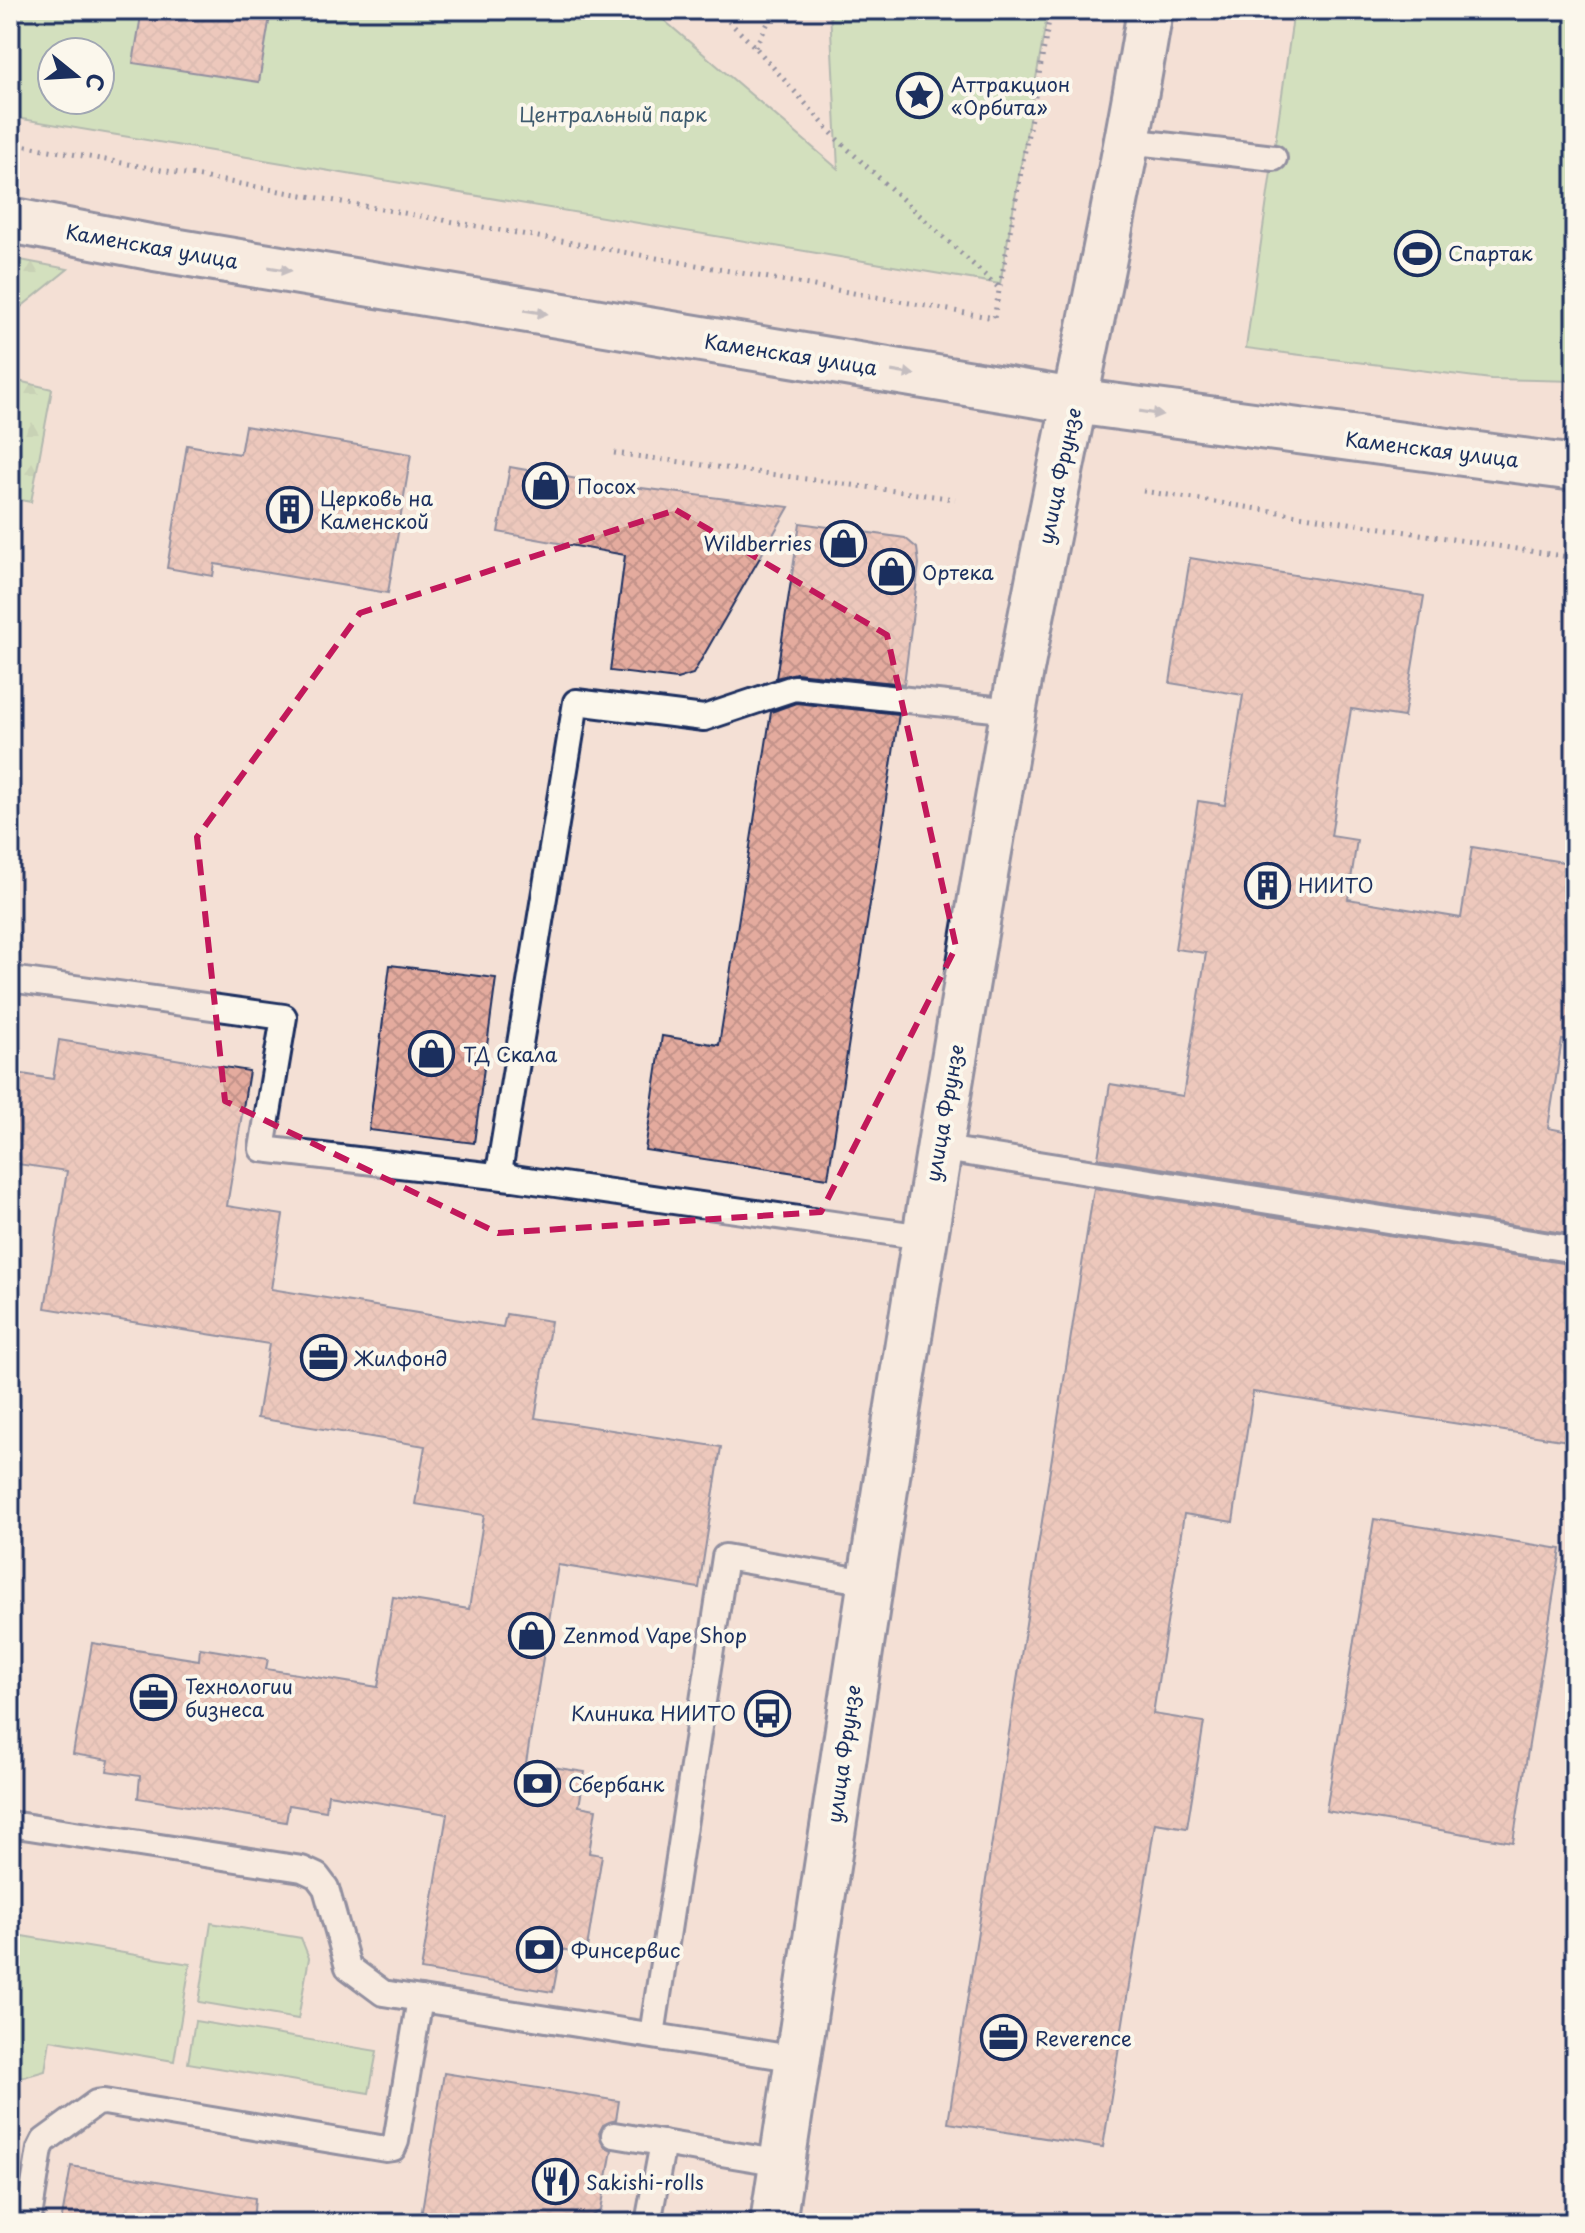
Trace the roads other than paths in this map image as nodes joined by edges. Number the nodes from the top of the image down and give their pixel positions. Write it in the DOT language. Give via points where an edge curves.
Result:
graph roads {
  1 [pos="1150,10"];
  2 [pos="1128,141"];
  3 [pos="1274,158"];
  4 [pos="10,220"];
  5 [pos="1074,401"];
  6 [pos="1575,468"];
  7 [pos="1013,711"];
  8 [pos="10,979"];
  9 [pos="938,1148"];
  10 [pos="514,1178"];
  11 [pos="923,1237"];
  12 [pos="1575,1250"];
  13 [pos="868,1582"];
  14 [pos="10,1824"];
  15 [pos="420,1999"];
  16 [pos="652,2035"];
  17 [pos="798,2059"];
  18 [pos="614,2135"];
  19 [pos="663,2143"];
  20 [pos="782,2163"];
  21 [pos="28,2223"];
  22 [pos="648,2223"];
  23 [pos="773,2223"];
  1 -- 2 [label="main road, улица Фрунзе"];
  2 -- 3 [label="lane"];
  2 -- 5 [label="main road, улица Фрунзе"];
  4 -- 5 [label="main road, Каменская улица, one-way"];
  5 -- 6 [label="main road, Каменская улица, one-way"];
  5 -- 7 [label="main road, улица Фрунзе"];
  7 -- 9 [label="main road, улица Фрунзе"];
  7 -- 10 [label="lane" via="794,688 704,718 576,702 499,1172"];
  8 -- 10 [label="lane" via="284,1017 262,1149"];
  9 -- 11 [label="main road, улица Фрунзе"];
  9 -- 12 [label="lane"];
  10 -- 11 [label="lane"];
  11 -- 13 [label="main road, улица Фрунзе"];
  13 -- 16 [label="lane" via="725,1557"];
  13 -- 17 [label="main road, улица Фрунзе"];
  14 -- 15 [label="lane" via="302,1869 326,1888 348,1967 383,1993"];
  15 -- 16 [label="lane"];
  15 -- 21 [label="lane" via="393,2148 96,2103 44,2141"];
  16 -- 17 [label="lane"];
  17 -- 20 [label="main road, улица Фрунзе"];
  18 -- 19 [label="lane"];
  19 -- 20 [label="lane"];
  19 -- 22 [label="lane"];
  20 -- 23 [label="main road, улица Фрунзе"];
}
